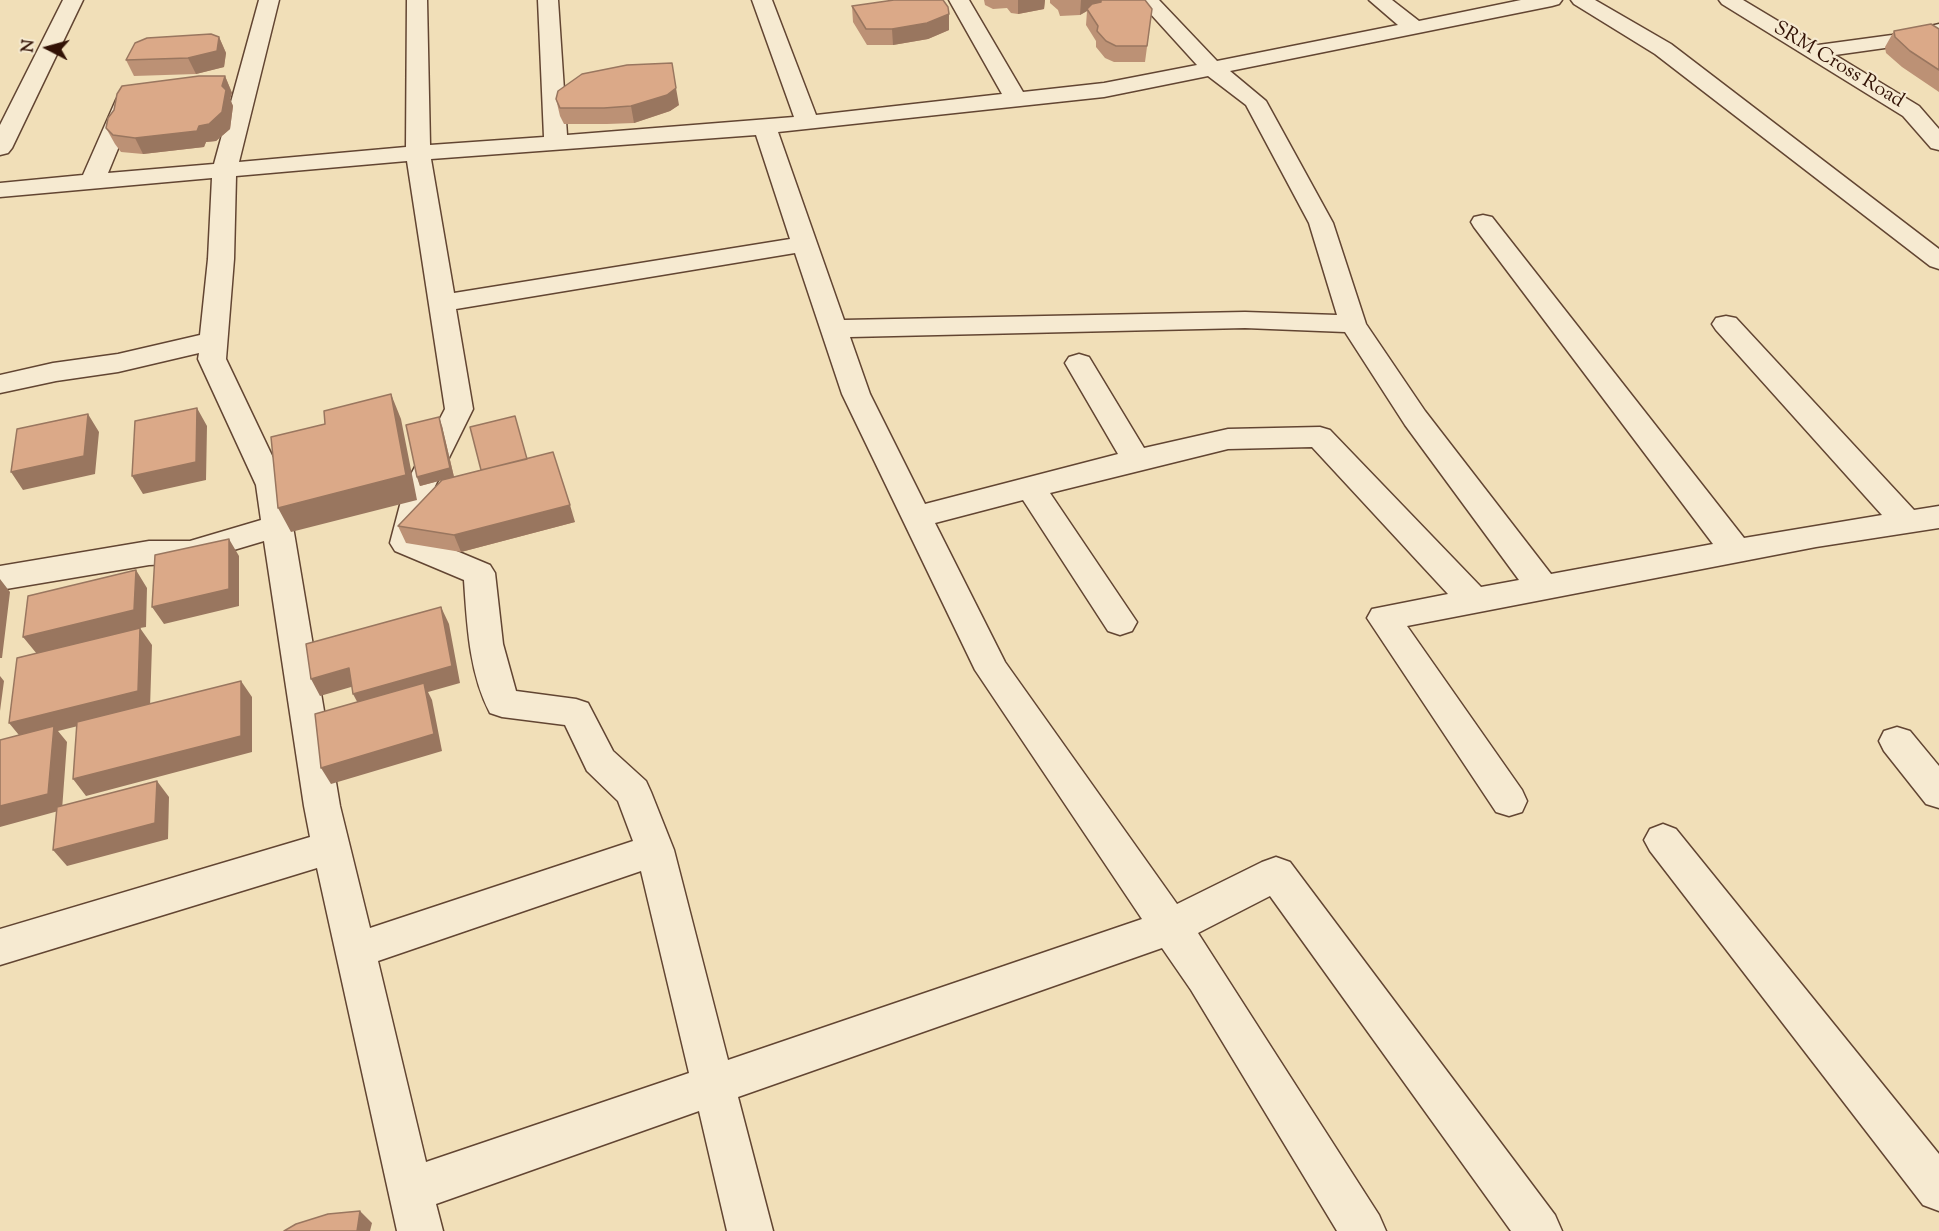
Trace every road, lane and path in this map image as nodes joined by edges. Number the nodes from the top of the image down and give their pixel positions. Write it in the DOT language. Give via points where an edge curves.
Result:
graph roads {
  1 [pos="73,0"];
  2 [pos="269,0"];
  3 [pos="417,0"];
  4 [pos="548,0"];
  5 [pos="762,0"];
  6 [pos="959,0"];
  7 [pos="1148,0"];
  8 [pos="1379,0"];
  9 [pos="1552,0"];
  10 [pos="1581,0"];
  11 [pos="1729,0"];
  12 [pos="1414,27"];
  13 [pos="1939,30"];
  14 [pos="1814,52"];
  15 [pos="1212,68"];
  16 [pos="1016,99"];
  17 [pos="127,100"];
  18 [pos="807,122"];
  19 [pos="765,127"];
  20 [pos="1939,142"];
  21 [pos="556,144"];
  22 [pos="0,148"];
  23 [pos="418,153"];
  24 [pos="225,172"];
  25 [pos="92,183"];
  26 [pos="0,190"];
  27 [pos="1483,222"];
  28 [pos="805,244"];
  29 [pos="1939,261"];
  30 [pos="442,303"];
  31 [pos="1353,324"];
  32 [pos="1726,324"];
  33 [pos="834,328"];
  34 [pos="214,341"];
  35 [pos="1079,363"];
  36 [pos="0,384"];
  37 [pos="1136,460"];
  38 [pos="1031,488"];
  39 [pos="1939,517"];
  40 [pos="917,518"];
  41 [pos="1907,522"];
  42 [pos="277,525"];
  43 [pos="1736,551"];
  44 [pos="0,578"];
  45 [pos="1543,588"];
  46 [pos="1474,601"];
  47 [pos="1120,622"];
  48 [pos="1897,741"];
  49 [pos="1939,793"];
  50 [pos="1509,801"];
  51 [pos="1663,840"];
  52 [pos="332,847"];
  53 [pos="655,850"];
  54 [pos="1171,927"];
  55 [pos="0,947"];
  56 [pos="355,951"];
  57 [pos="715,1085"];
  58 [pos="1939,1189"];
  59 [pos="411,1190"];
  60 [pos="420,1231"];
  61 [pos="750,1231"];
  62 [pos="1363,1231"];
  63 [pos="1539,1231"];
  1 -- 22 [label="street"];
  2 -- 24 [label="street"];
  3 -- 23 [label="street"];
  4 -- 21 [label="street"];
  5 -- 18 [label="street"];
  6 -- 16 [label="street"];
  7 -- 15 [label="street"];
  8 -- 12 [label="street"];
  9 -- 12 [label="street"];
  10 -- 29 [label="street" via="1663,49"];
  11 -- 14 [label="street, SRM Cross Road"];
  12 -- 15 [label="street"];
  13 -- 14 [label="street" via="1892,42"];
  14 -- 20 [label="street, SRM Cross Road" via="1911,111"];
  15 -- 16 [label="street" via="1104,90"];
  15 -- 31 [label="street" via="1255,101 1321,223"];
  16 -- 18 [label="street"];
  17 -- 25 [label="street"];
  18 -- 19 [label="street"];
  19 -- 21 [label="street"];
  19 -- 28 [label="street"];
  21 -- 23 [label="street"];
  23 -- 24 [label="street"];
  23 -- 30 [label="street"];
  24 -- 25 [label="street"];
  24 -- 34 [label="street"];
  25 -- 26 [label="street"];
  27 -- 43 [label="street"];
  28 -- 30 [label="street"];
  28 -- 33 [label="street"];
  30 -- 53 [label="street" via="459,409 420,486 406,543 479,573 486,644 502,703 576,713 600,761 633,792"];
  31 -- 33 [label="street" via="1245,320"];
  31 -- 45 [label="street" via="1415,418"];
  32 -- 41 [label="street"];
  33 -- 40 [label="street" via="856,393"];
  34 -- 36 [label="street"];
  34 -- 42 [label="street" via="212,359 271,485"];
  35 -- 37 [label="street"];
  37 -- 38 [label="street"];
  37 -- 46 [label="street" via="1228,439 1320,437"];
  38 -- 40 [label="street"];
  38 -- 47 [label="street"];
  39 -- 41 [label="street"];
  40 -- 54 [label="street" via="992,670"];
  41 -- 43 [label="street"];
  42 -- 44 [label="street" via="190,552 149,554"];
  42 -- 52 [label="street"];
  43 -- 45 [label="street"];
  45 -- 46 [label="street"];
  46 -- 50 [label="street" via="1384,618"];
  48 -- 49 [label="street"];
  51 -- 58 [label="street"];
  52 -- 55 [label="street"];
  52 -- 56 [label="street"];
  53 -- 56 [label="street"];
  53 -- 57 [label="street"];
  54 -- 57 [label="street"];
  54 -- 62 [label="street"];
  54 -- 63 [label="street" via="1275,874"];
  56 -- 59 [label="street"];
  57 -- 59 [label="street"];
  57 -- 61 [label="street"];
  59 -- 60 [label="street"];
}
